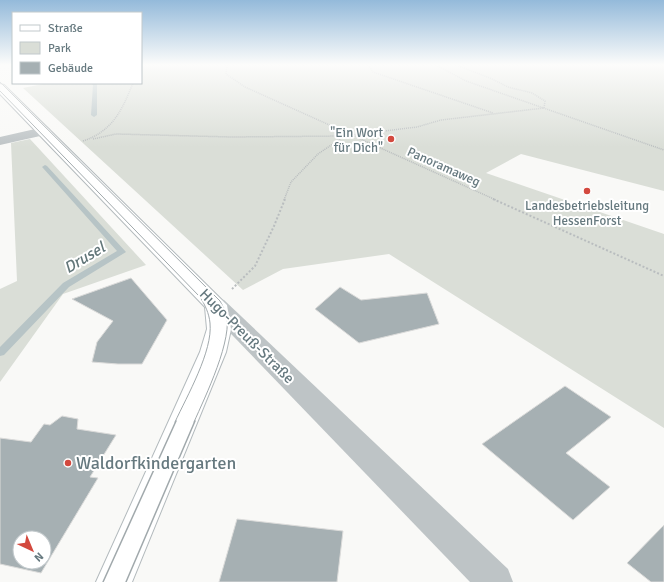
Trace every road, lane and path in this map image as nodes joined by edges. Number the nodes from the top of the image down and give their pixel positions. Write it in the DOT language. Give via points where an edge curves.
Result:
graph roads {
  1 [pos="5,92"];
  2 [pos="130,92"];
  3 [pos="257,92"];
  4 [pos="432,92"];
  5 [pos="498,92"];
  6 [pos="529,92"];
  7 [pos="544,108"];
  8 [pos="495,114"];
  9 [pos="44,132"];
  10 [pos="354,135"];
  11 [pos="344,136"];
  12 [pos="93,139"];
  13 [pos="0,141"];
  14 [pos="59,147"];
  15 [pos="664,150"];
  16 [pos="664,276"];
  17 [pos="216,305"];
  18 [pos="114,582"];
  19 [pos="495,582"];
  1 -- 9 [label="street, Hugo-Preuß-Straße"];
  2 -- 12 [label="path" via="124,107 111,126"];
  3 -- 10 [label="path, Panoramaweg"];
  4 -- 8 [label="path"];
  5 -- 7 [label="path"];
  6 -- 7 [label="path" via="545,101"];
  7 -- 8 [label="path"];
  7 -- 15 [label="path"];
  8 -- 10 [label="path" via="441,120 417,127"];
  9 -- 13 [label="street"];
  9 -- 14 [label="street, Hugo-Preuß-Straße"];
  10 -- 11 [label="path"];
  10 -- 16 [label="path, Panoramaweg"];
  11 -- 12 [label="path" via="116,134"];
  11 -- 17 [label="path" via="318,154 291,182 255,266"];
  12 -- 14 [label="path"];
  14 -- 17 [label="street, Hugo-Preuß-Straße"];
  17 -- 18 [label="street" via="219,336"];
  17 -- 19 [label="street, Hugo-Preuß-Straße"];
}
